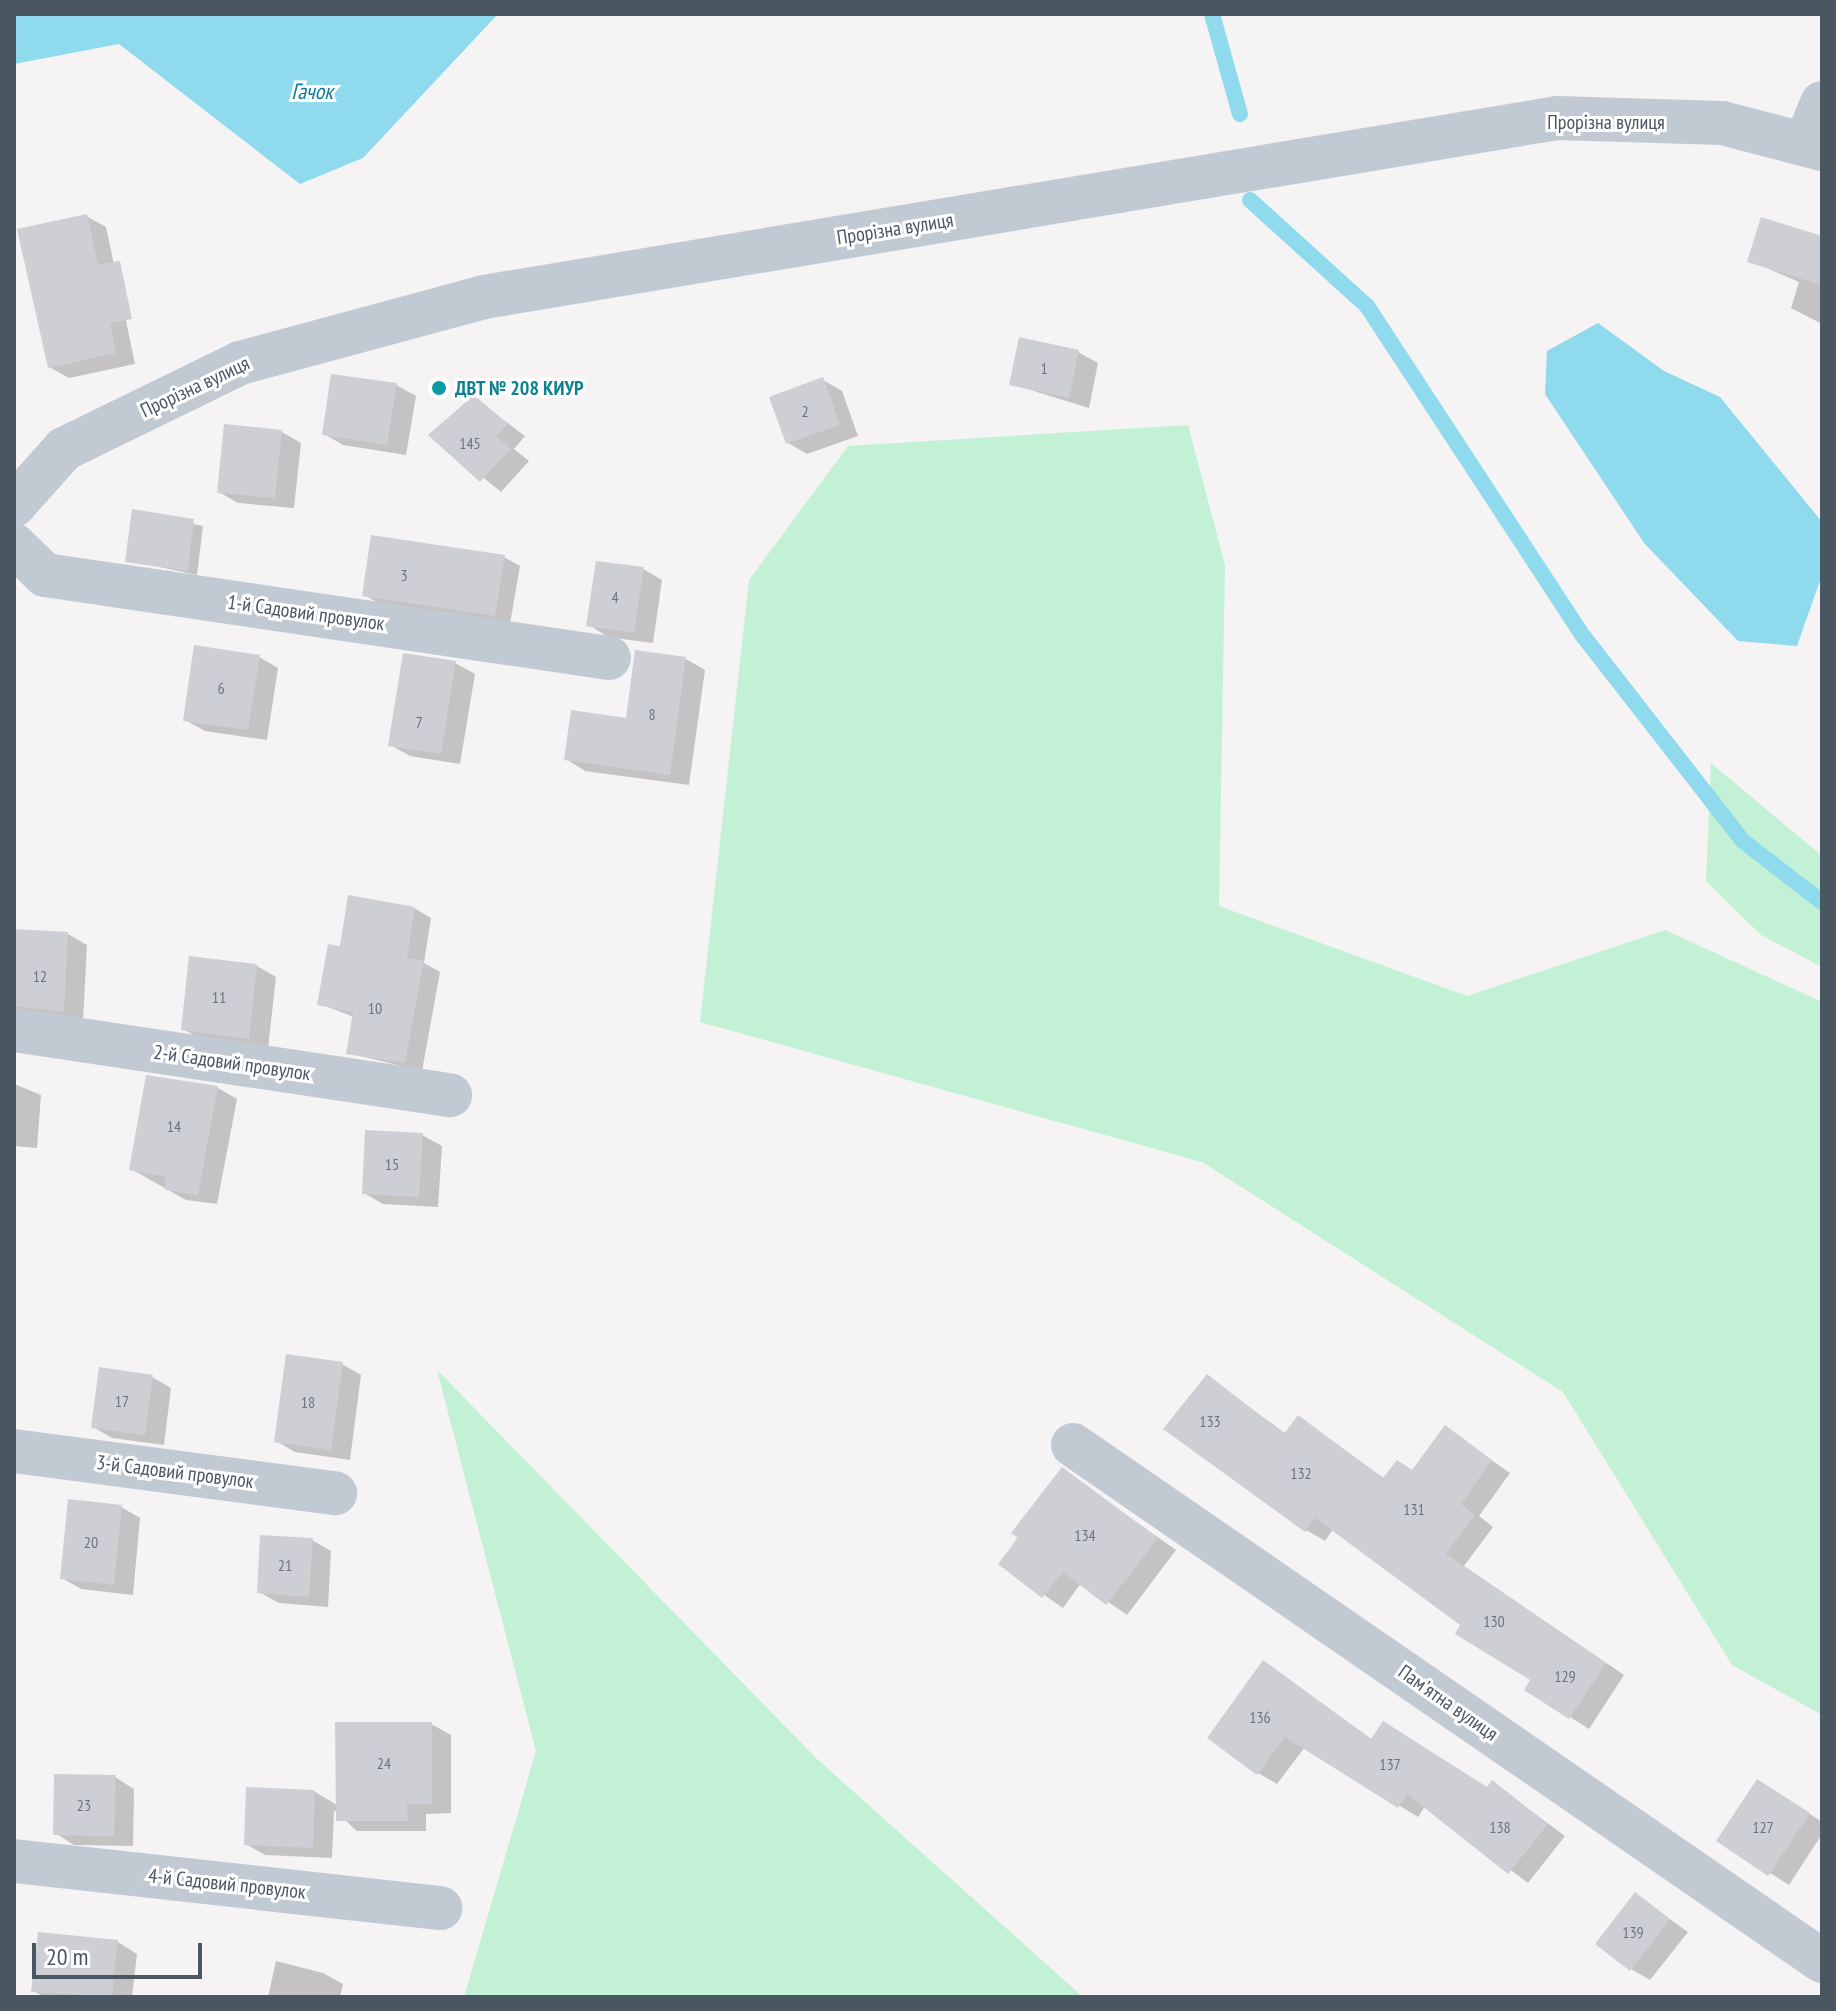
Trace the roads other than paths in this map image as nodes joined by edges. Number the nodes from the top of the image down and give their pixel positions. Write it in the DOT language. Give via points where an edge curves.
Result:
graph roads {
  1 [pos="1822,103"];
  2 [pos="1814,146"];
  3 [pos="14,505"];
  4 [pos="14,545"];
  5 [pos="609,658"];
  6 [pos="14,1030"];
  7 [pos="450,1095"];
  8 [pos="1073,1445"];
  9 [pos="14,1451"];
  10 [pos="335,1493"];
  11 [pos="14,1861"];
  12 [pos="440,1908"];
  13 [pos="1822,1961"];
  1 -- 2 [label="street"];
  2 -- 3 [label="street, Прорізна вулиця" via="1722,123 1557,118 484,297 240,363 64,449"];
  4 -- 5 [label="street, 1-й Садовий провулок" via="45,575"];
  6 -- 7 [label="street, 2-й Садовий провулок"];
  8 -- 13 [label="street, Памʼятна вулиця"];
  9 -- 10 [label="street, 3-й Садовий провулок"];
  11 -- 12 [label="street, 4-й Садовий провулок"];
}
